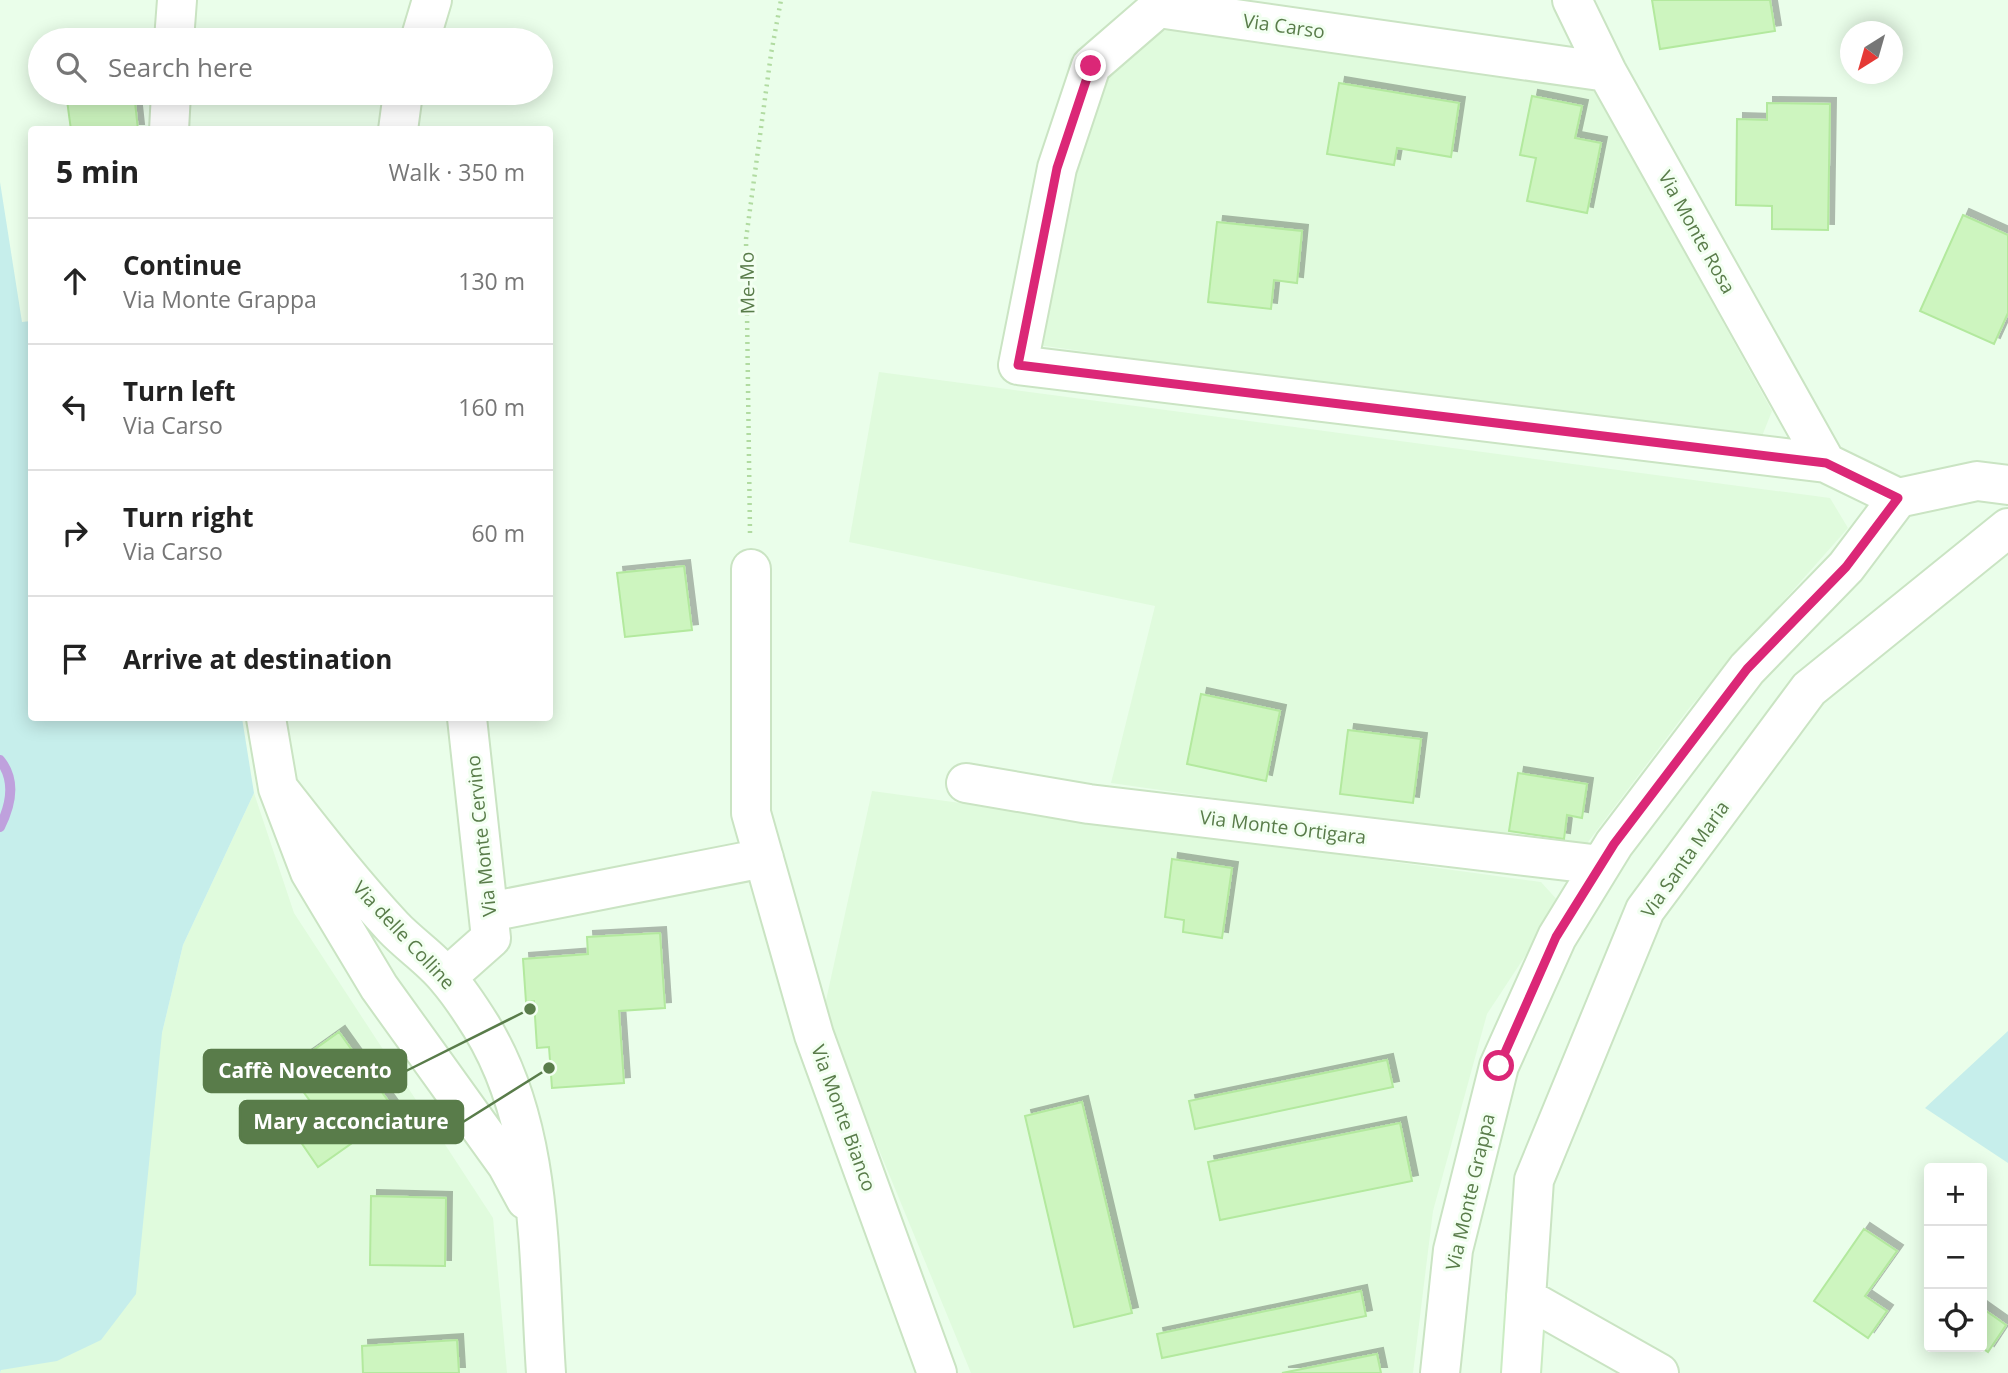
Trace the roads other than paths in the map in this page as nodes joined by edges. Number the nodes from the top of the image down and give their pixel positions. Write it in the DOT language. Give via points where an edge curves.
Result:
graph roads {
  1 [pos="177,0"];
  2 [pos="432,0"];
  3 [pos="1572,0"];
  4 [pos="175,28"];
  5 [pos="423,28"];
  6 [pos="1607,72"];
  7 [pos="170,105"];
  8 [pos="402,105"];
  9 [pos="169,126"];
  10 [pos="399,126"];
  11 [pos="1826,463"];
  12 [pos="2008,485"];
  13 [pos="1898,498"];
  14 [pos="2008,528"];
  15 [pos="751,569"];
  16 [pos="267,721"];
  17 [pos="467,721"];
  18 [pos="966,783"];
  19 [pos="278,788"];
  20 [pos="764,858"];
  21 [pos="1601,865"];
  22 [pos="488,912"];
  23 [pos="447,977"];
  24 [pos="536,1217"];
  25 [pos="1526,1298"];
  26 [pos="545,1373"];
  27 [pos="937,1373"];
  28 [pos="1440,1373"];
  29 [pos="1521,1373"];
  30 [pos="1659,1373"];
  1 -- 4 [label="street"];
  2 -- 5 [label="street"];
  3 -- 6 [label="street, Via Monte Rosa"];
  6 -- 11 [label="street, Via Monte Rosa"];
  6 -- 11 [label="street, Via Carso" via="1158,8 1091,66 1057,168 1018,365"];
  7 -- 9 [label="street"];
  8 -- 10 [label="street"];
  11 -- 13 [label="street, Via Carso"];
  12 -- 13 [label="street" via="1977,481"];
  13 -- 21 [label="street, Via Monte Grappa" via="1846,567 1747,669"];
  14 -- 25 [label="street, Via Santa Maria" via="1809,689 1645,910 1534,1180"];
  15 -- 20 [label="street, Via Monte Bianco" via="751,813"];
  16 -- 19 [label="street, Via delle Colline"];
  17 -- 22 [label="street, Via Monte Cervino"];
  18 -- 21 [label="street, Via Monte Ortigara" via="1089,804"];
  19 -- 23 [label="street, Via delle Colline" via="394,929"];
  19 -- 24 [label="street, Via delle Colline" via="317,883 379,987 506,1165"];
  20 -- 22 [label="street"];
  20 -- 27 [label="street, Via Monte Bianco" via="814,1035"];
  21 -- 28 [label="street, Via Monte Grappa" via="1556,937 1499,1066 1453,1250"];
  22 -- 23 [label="street, Via Monte Cervino" via="491,938"];
  23 -- 24 [label="street, Via delle Colline" via="482,1028 503,1071 525,1134"];
  24 -- 26 [label="street, Via delle Colline"];
  25 -- 29 [label="street, Via Santa Maria"];
  25 -- 30 [label="street"];
}
